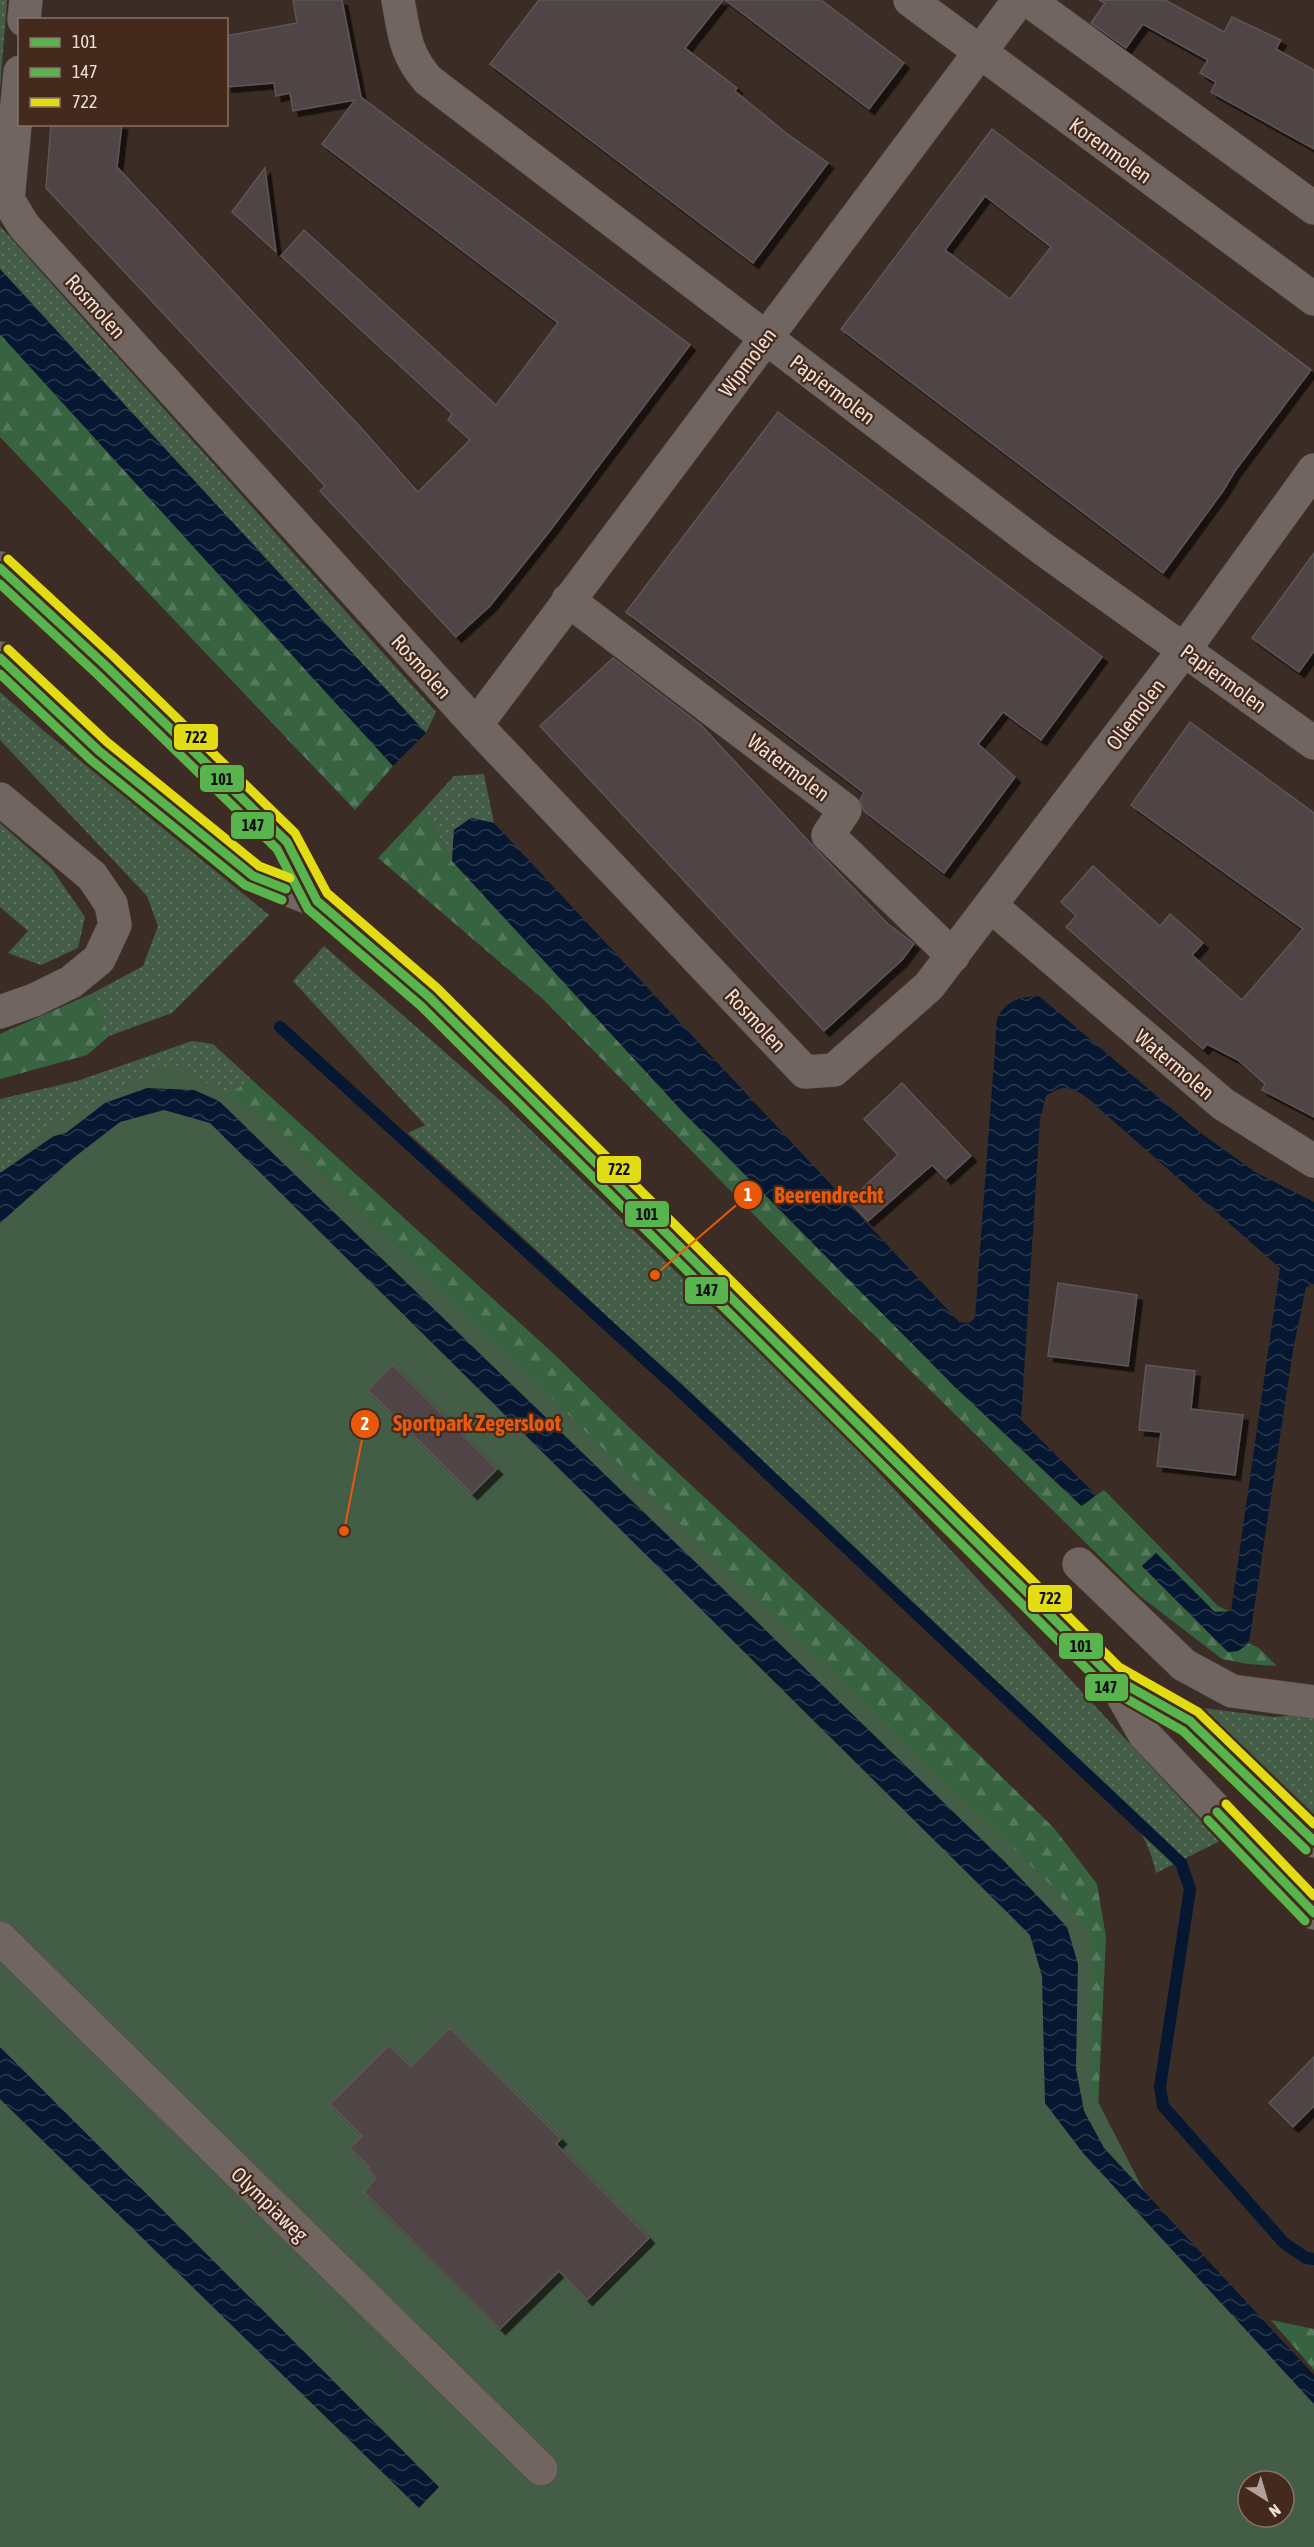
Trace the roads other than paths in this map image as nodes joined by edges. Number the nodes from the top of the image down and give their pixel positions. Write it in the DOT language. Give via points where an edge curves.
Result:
graph roads {
  1 [pos="26,0"];
  2 [pos="398,0"];
  3 [pos="910,0"];
  4 [pos="1019,0"];
  5 [pos="1028,0"];
  6 [pos="24,18"];
  7 [pos="980,53"];
  8 [pos="18,93"];
  9 [pos="1314,208"];
  10 [pos="1314,299"];
  11 [pos="766,337"];
  12 [pos="1314,470"];
  13 [pos="0,568"];
  14 [pos="568,600"];
  15 [pos="1184,650"];
  16 [pos="0,658"];
  17 [pos="476,725"];
  18 [pos="1314,743"];
  19 [pos="0,780"];
  20 [pos="0,799"];
  21 [pos="38,830"];
  22 [pos="317,901"];
  23 [pos="991,906"];
  24 [pos="953,956"];
  25 [pos="0,1012"];
  26 [pos="1314,1161"];
  27 [pos="1079,1564"];
  28 [pos="1112,1677"];
  29 [pos="1314,1702"];
  30 [pos="1314,1841"];
  31 [pos="1314,1914"];
  32 [pos="0,1938"];
  33 [pos="541,2469"];
  1 -- 6 [label="street"];
  2 -- 11 [label="street, Papiermolen" via="408,49 415,66 428,80"];
  3 -- 7 [label="street, Korenmolen"];
  4 -- 7 [label="street, Wipmolen"];
  5 -- 9 [label="street"];
  7 -- 10 [label="street, Korenmolen"];
  7 -- 11 [label="street, Wipmolen"];
  8 -- 17 [label="street, Rosmolen" via="8,200 24,226"];
  11 -- 14 [label="street, Wipmolen"];
  11 -- 15 [label="street, Papiermolen" via="1043,549"];
  12 -- 15 [label="street, Oliemolen"];
  13 -- 22 [label="street" via="287,842"];
  14 -- 17 [label="street, Wipmolen"];
  14 -- 24 [label="street, Watermolen" via="845,810 828,835"];
  15 -- 18 [label="street, Papiermolen"];
  15 -- 23 [label="street, Oliemolen"];
  16 -- 22 [label="street" via="99,751 253,876"];
  17 -- 24 [label="street, Rosmolen" via="805,1072 834,1070 929,986"];
  19 -- 21 [label="street"];
  20 -- 21 [label="street"];
  21 -- 25 [label="street" via="92,876 111,904 115,925 99,959 71,982"];
  22 -- 28 [label="street" via="429,997"];
  23 -- 24 [label="street, Oliemolen"];
  23 -- 26 [label="street, Watermolen" via="1223,1104"];
  27 -- 29 [label="street" via="1184,1665 1232,1691"];
  28 -- 30 [label="street" via="1190,1721"];
  28 -- 31 [label="street" via="1145,1735"];
  32 -- 33 [label="street, Olympiaweg"];
}
